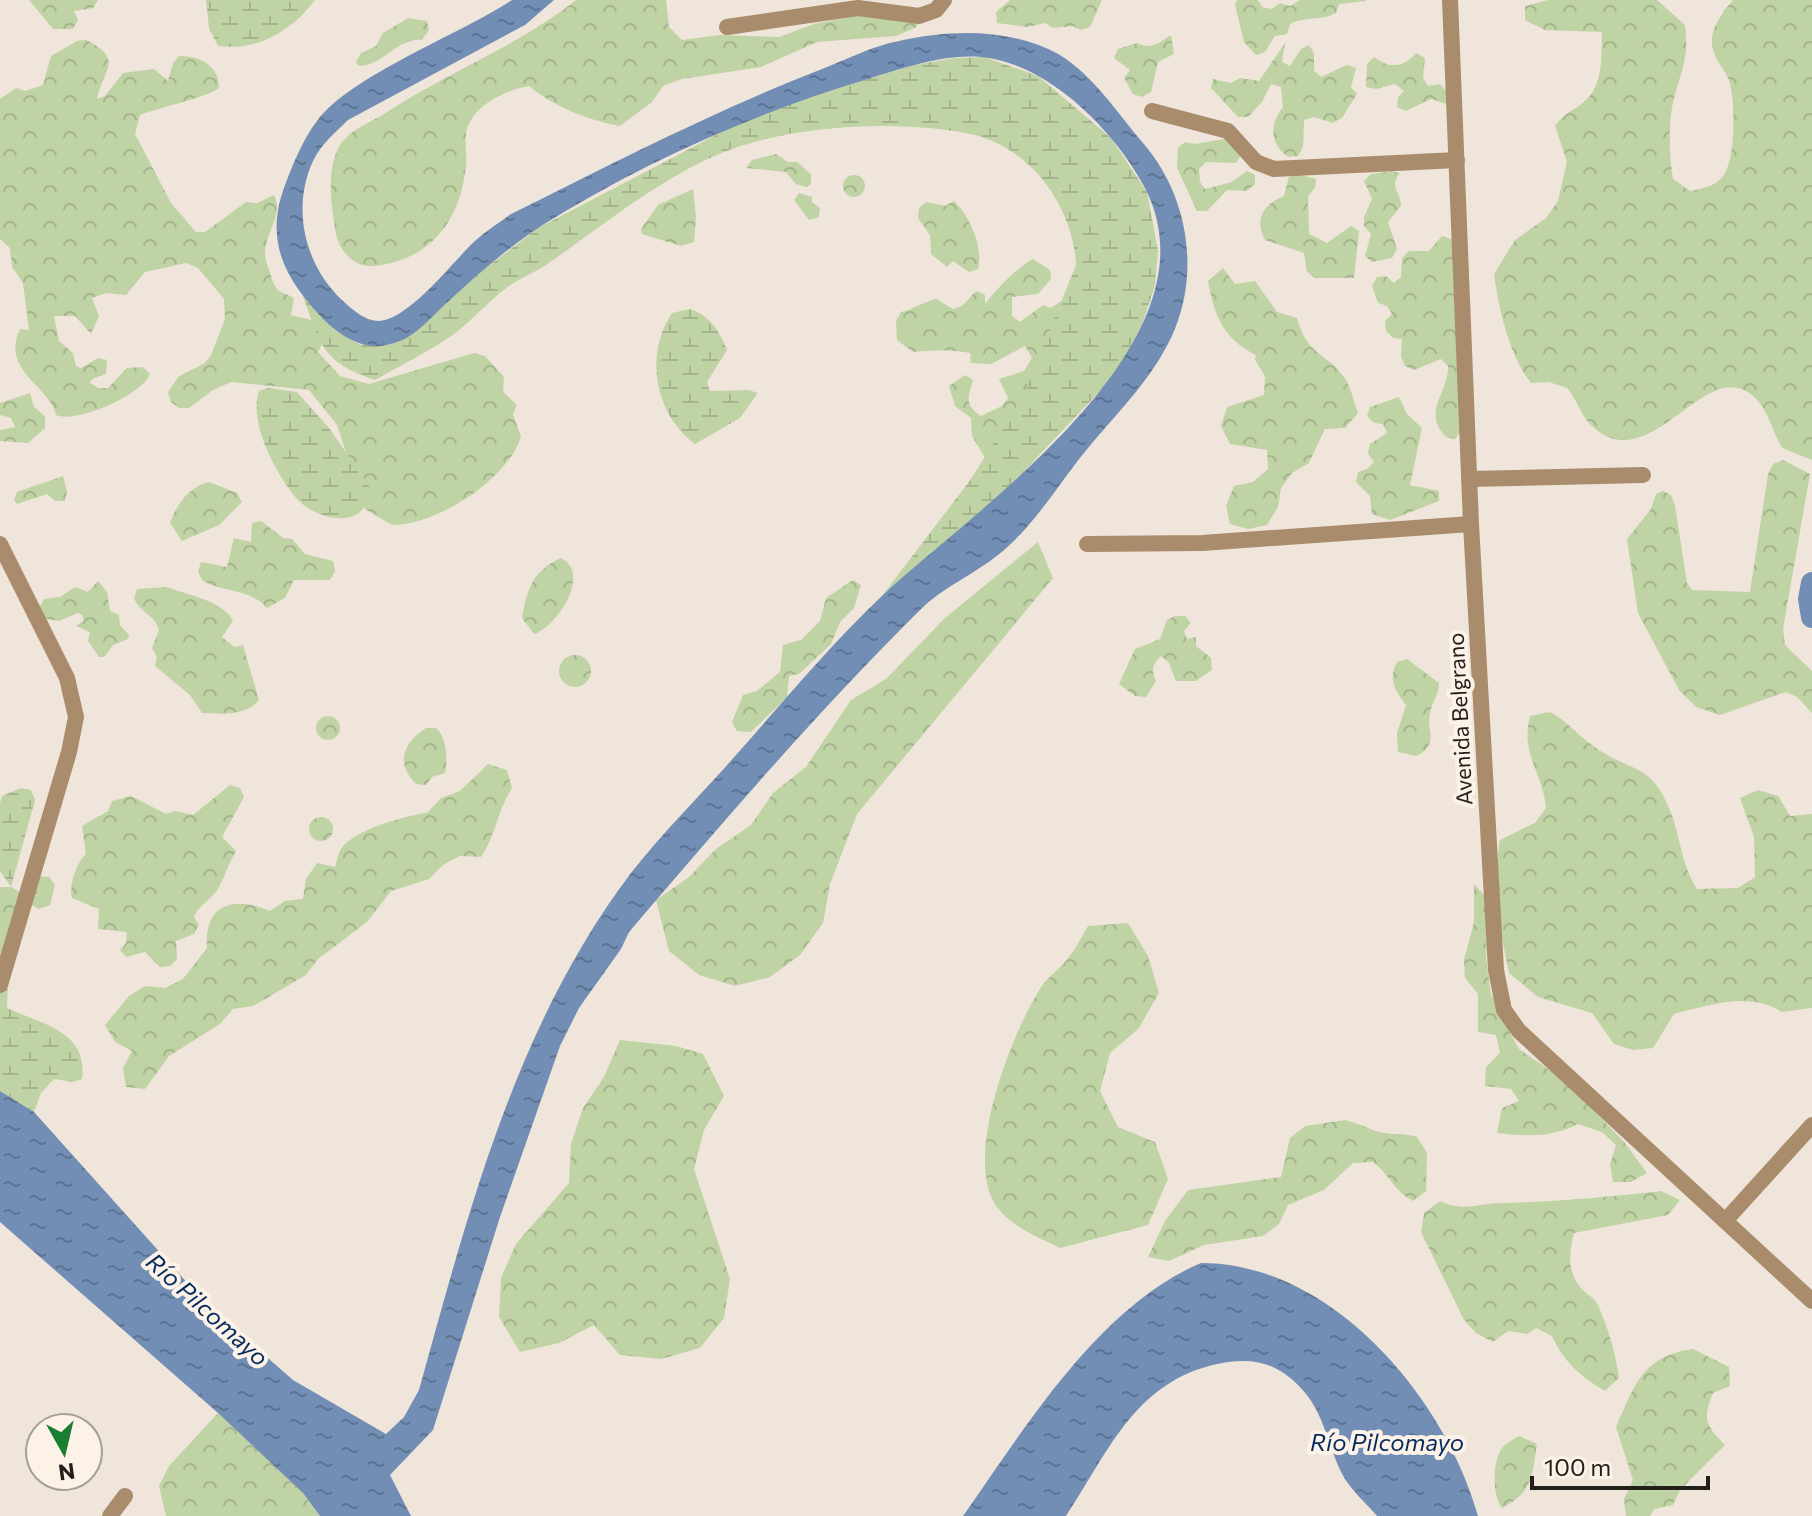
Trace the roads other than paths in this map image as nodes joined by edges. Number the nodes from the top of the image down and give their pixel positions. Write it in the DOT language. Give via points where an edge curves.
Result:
graph roads {
  1 [pos="944,0"];
  2 [pos="1450,0"];
  3 [pos="727,27"];
  4 [pos="1152,111"];
  5 [pos="1457,160"];
  6 [pos="1643,475"];
  7 [pos="1470,479"];
  8 [pos="1471,524"];
  9 [pos="0,544"];
  10 [pos="1087,544"];
  11 [pos="0,985"];
  12 [pos="1812,1125"];
  13 [pos="1725,1221"];
  14 [pos="1812,1301"];
  15 [pos="125,1496"];
  16 [pos="110,1516"];
  1 -- 3 [label="street" via="936,10 919,16 858,8"];
  2 -- 5 [label="street, Avenida Belgrano"];
  4 -- 5 [label="street" via="1228,131 1256,162 1274,169"];
  5 -- 7 [label="street, Avenida Belgrano"];
  6 -- 7 [label="street"];
  7 -- 8 [label="street, Avenida Belgrano"];
  8 -- 10 [label="street" via="1202,543"];
  8 -- 13 [label="street, Avenida Belgrano" via="1496,970 1504,1010 1519,1031"];
  9 -- 11 [label="street" via="67,678 76,717"];
  12 -- 13 [label="street"];
  13 -- 14 [label="street, Avenida Belgrano"];
  15 -- 16 [label="street"];
}
